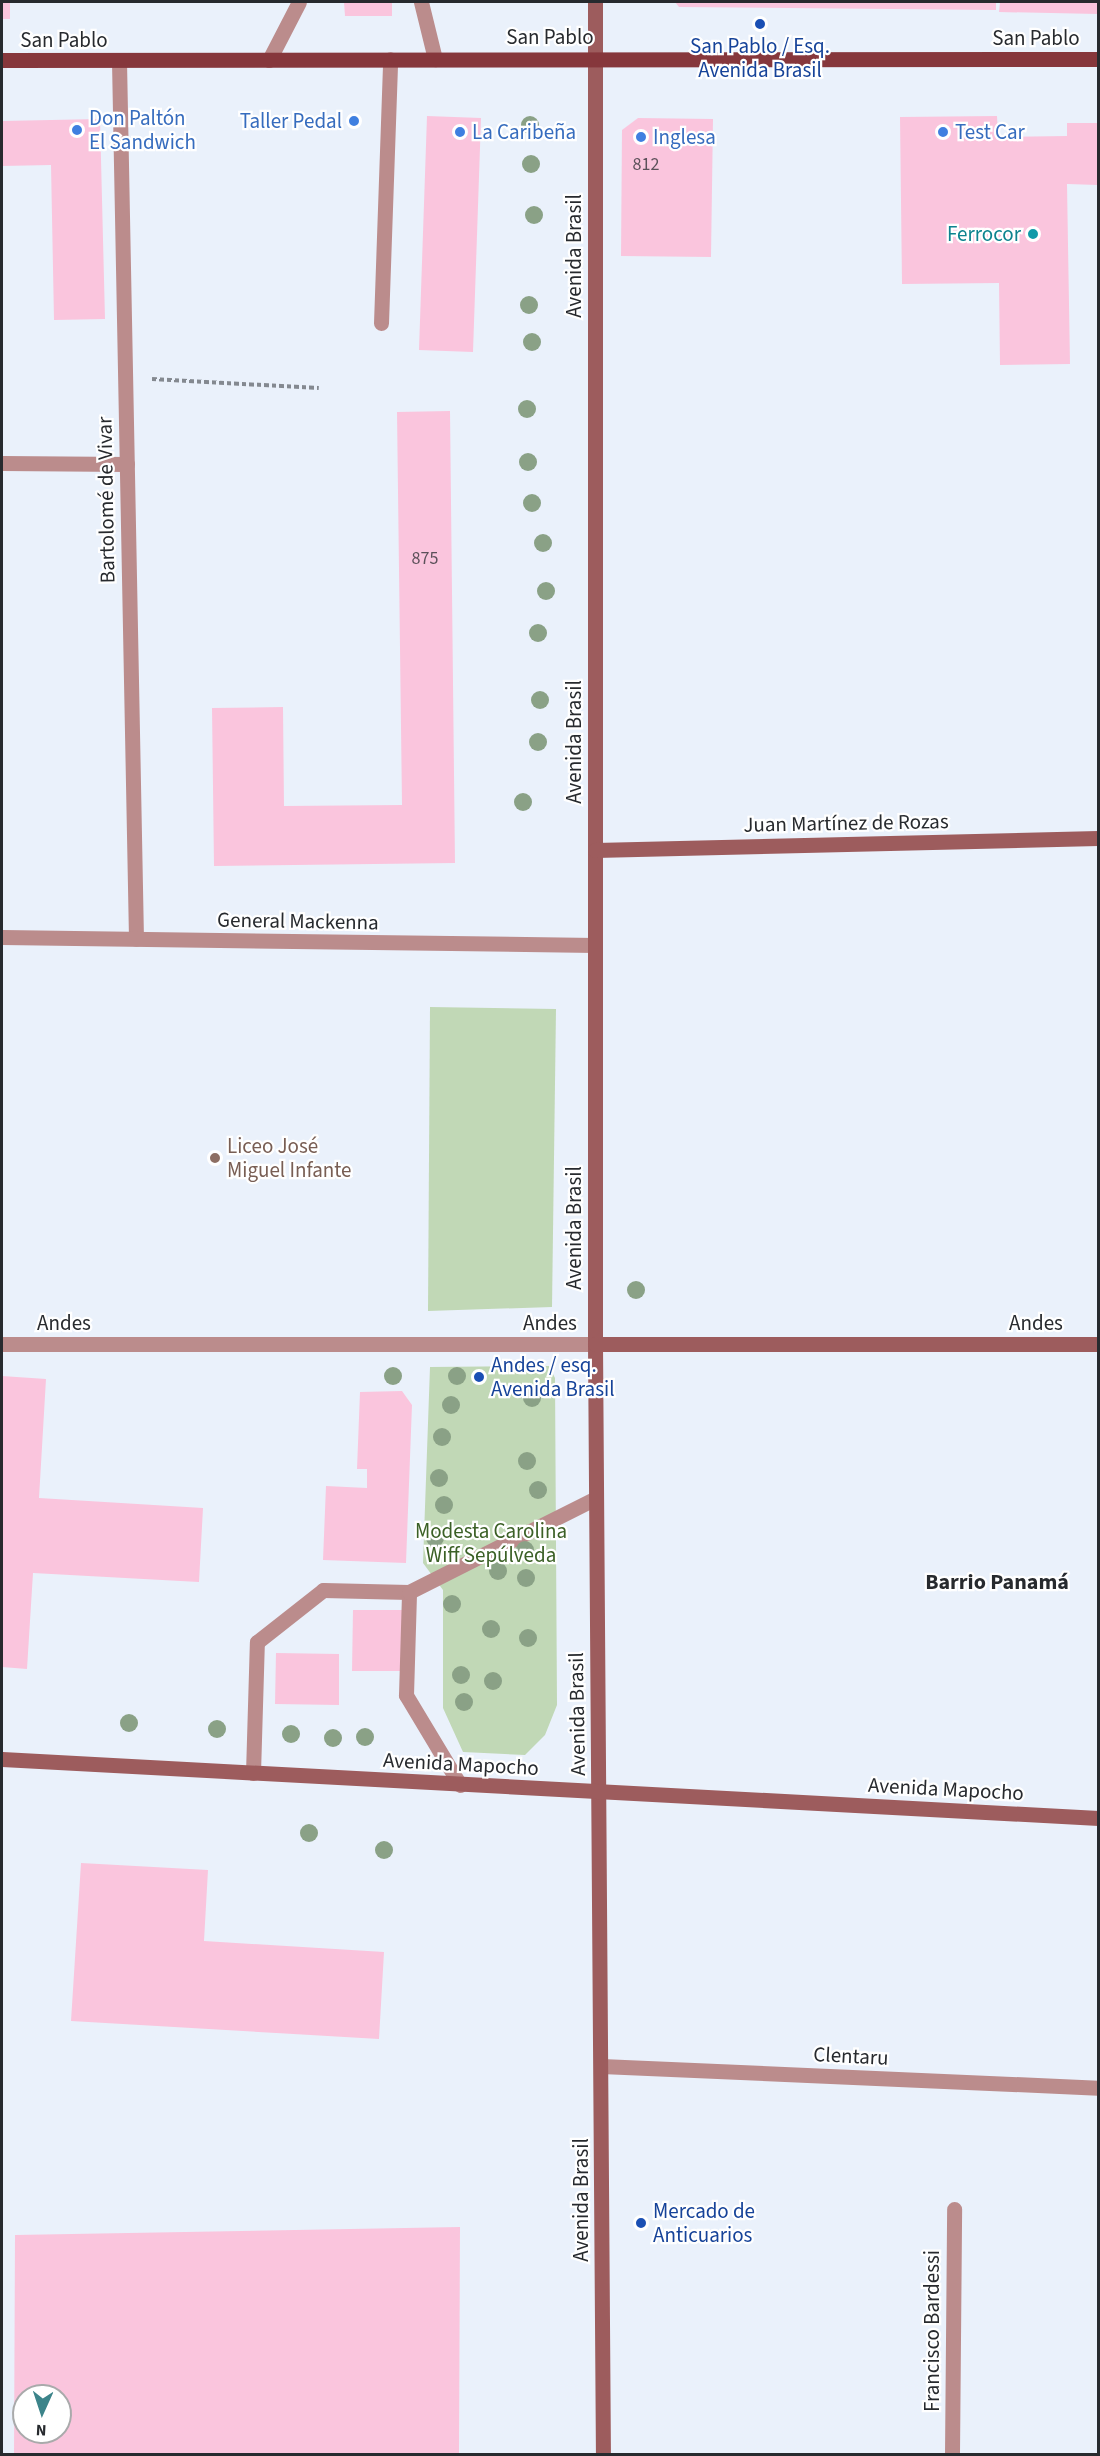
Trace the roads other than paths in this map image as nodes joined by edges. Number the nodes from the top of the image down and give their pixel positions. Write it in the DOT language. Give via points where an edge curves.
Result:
graph roads {
  1 [pos="299,2"];
  2 [pos="421,2"];
  3 [pos="595,2"];
  4 [pos="594,58"];
  5 [pos="390,59"];
  6 [pos="435,59"];
  7 [pos="1098,59"];
  8 [pos="2,60"];
  9 [pos="269,60"];
  10 [pos="119,61"];
  11 [pos="381,323"];
  12 [pos="2,463"];
  13 [pos="127,464"];
  14 [pos="1098,838"];
  15 [pos="595,850"];
  16 [pos="2,937"];
  17 [pos="135,939"];
  18 [pos="595,945"];
  19 [pos="2,1344"];
  20 [pos="595,1344"];
  21 [pos="1098,1344"];
  22 [pos="596,1498"];
  23 [pos="409,1592"];
  24 [pos="2,1759"];
  25 [pos="253,1773"];
  26 [pos="460,1785"];
  27 [pos="599,1793"];
  28 [pos="1098,1818"];
  29 [pos="601,2066"];
  30 [pos="1098,2088"];
  31 [pos="954,2209"];
  32 [pos="603,2454"];
  33 [pos="952,2454"];
  1 -- 9 [label="street"];
  2 -- 6 [label="street"];
  3 -- 4 [label="main road, Avenida Brasil"];
  4 -- 6 [label="main road, San Pablo"];
  4 -- 7 [label="main road, San Pablo"];
  4 -- 15 [label="main road, Avenida Brasil"];
  5 -- 6 [label="main road, San Pablo"];
  5 -- 9 [label="main road, San Pablo"];
  5 -- 11 [label="street"];
  8 -- 10 [label="main road, San Pablo"];
  9 -- 10 [label="main road, San Pablo"];
  10 -- 13 [label="street, Bartolomé de Vivar"];
  12 -- 13 [label="street"];
  13 -- 17 [label="street, Bartolomé de Vivar"];
  14 -- 15 [label="main road, Juan Martínez de Rozas"];
  15 -- 18 [label="main road, Avenida Brasil"];
  16 -- 17 [label="street, General Mackenna"];
  17 -- 18 [label="street, General Mackenna"];
  18 -- 20 [label="main road, Avenida Brasil"];
  19 -- 20 [label="street, Andes"];
  20 -- 21 [label="main road, Andes"];
  20 -- 22 [label="main road, Avenida Brasil"];
  22 -- 23 [label="street"];
  22 -- 27 [label="main road, Avenida Brasil"];
  23 -- 25 [label="street" via="323,1590 257,1642"];
  23 -- 26 [label="street" via="406,1695"];
  24 -- 25 [label="main road, Avenida Mapocho"];
  25 -- 26 [label="main road, Avenida Mapocho"];
  26 -- 27 [label="main road, Avenida Mapocho"];
  27 -- 28 [label="main road, Avenida Mapocho"];
  27 -- 29 [label="main road, Avenida Brasil"];
  29 -- 30 [label="street, Clentaru"];
  29 -- 32 [label="main road, Avenida Brasil"];
  31 -- 33 [label="street, Francisco Bardessi"];
}
